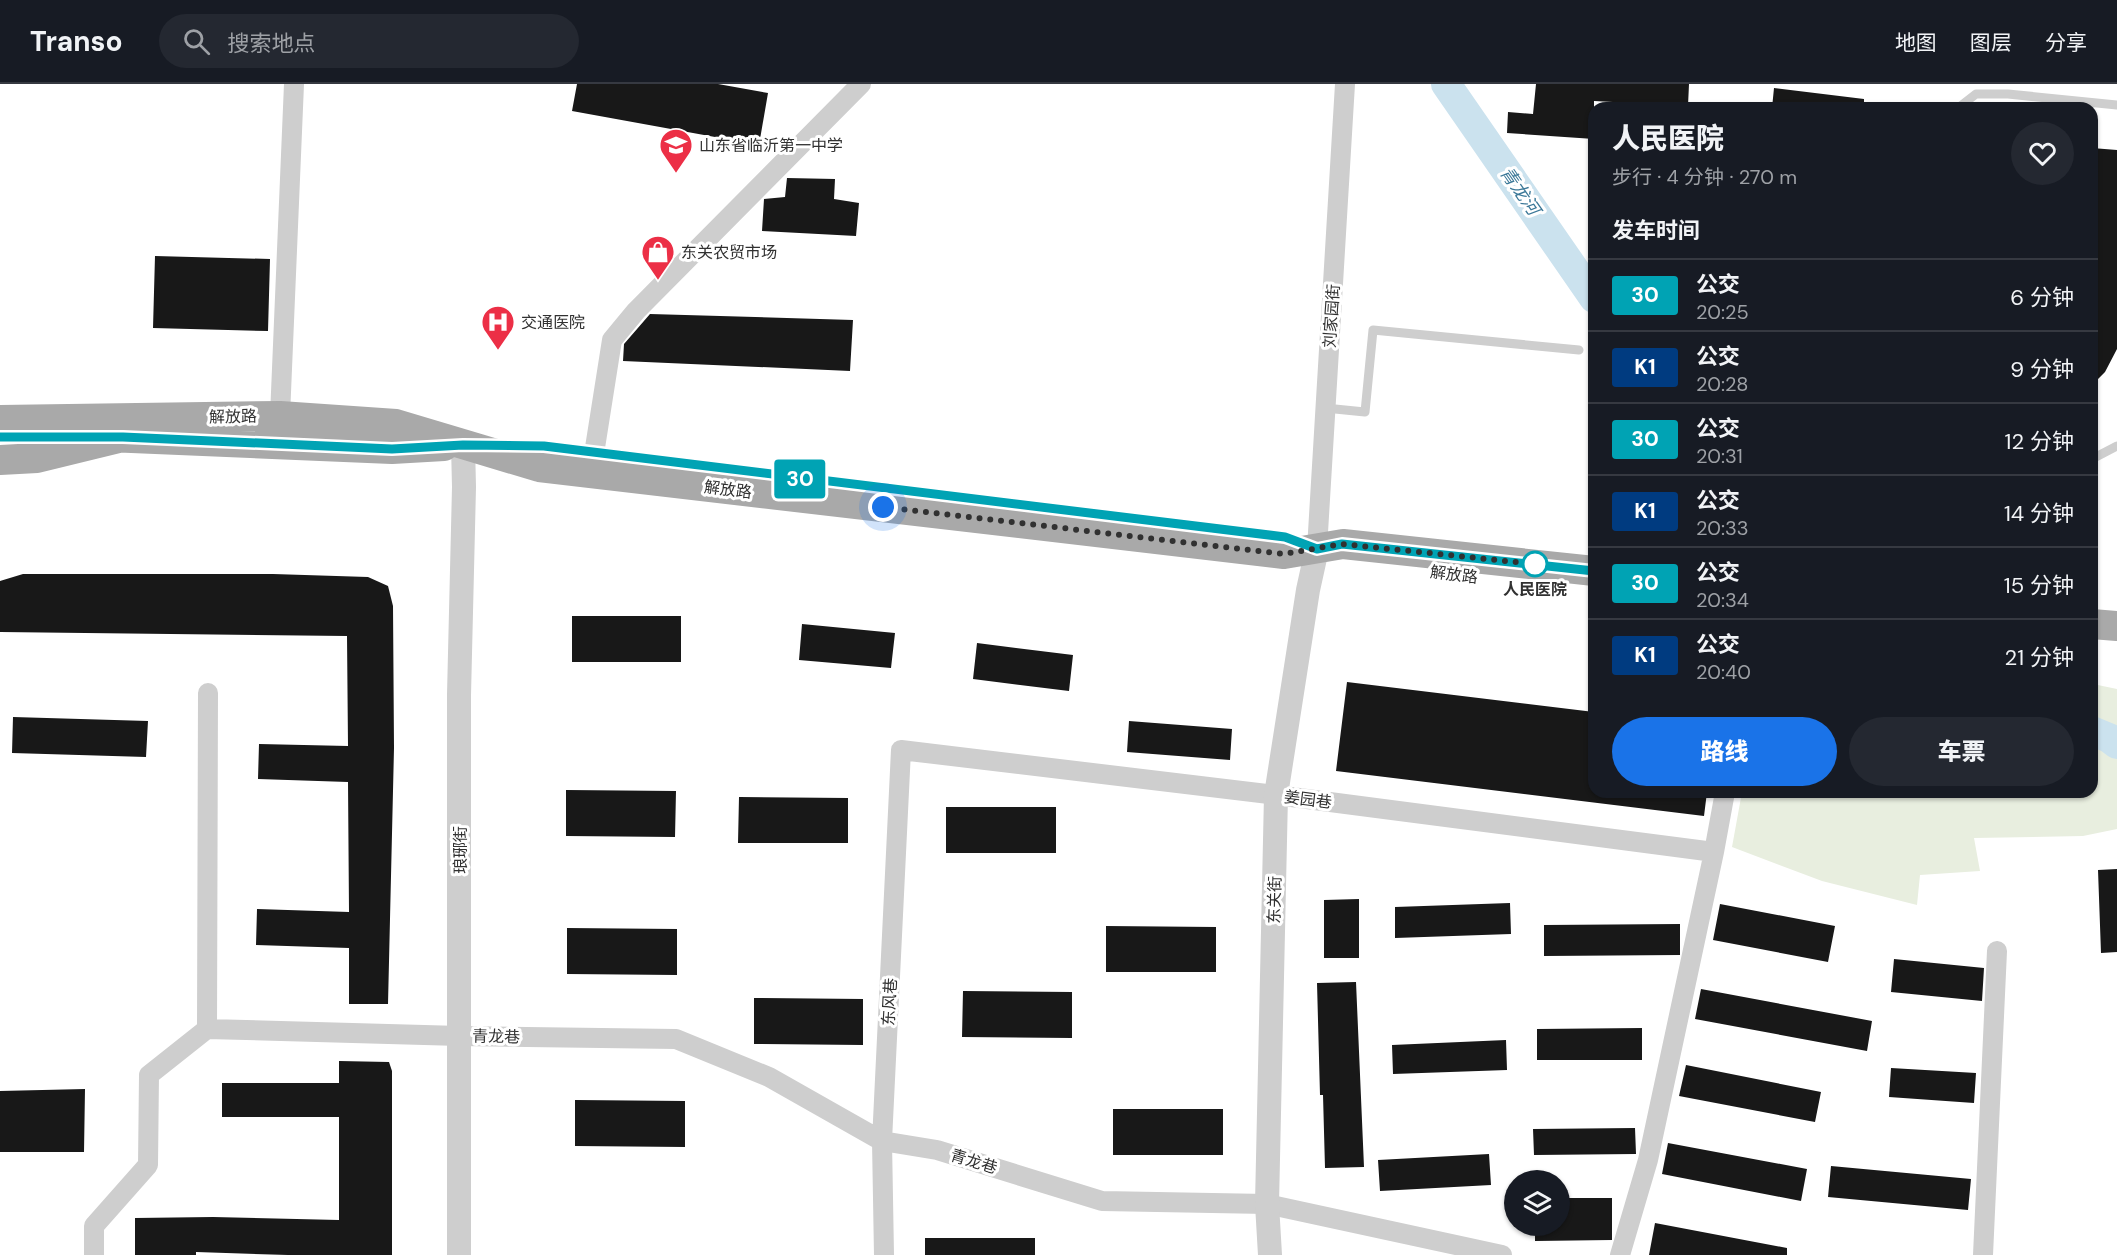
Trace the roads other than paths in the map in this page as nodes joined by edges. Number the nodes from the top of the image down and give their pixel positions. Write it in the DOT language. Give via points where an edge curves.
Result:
graph roads {
  1 [pos="294,84"];
  2 [pos="861,84"];
  3 [pos="1345,84"];
  4 [pos="1966,102"];
  5 [pos="2087,102"];
  6 [pos="2098,103"];
  7 [pos="2117,105"];
  8 [pos="1579,350"];
  9 [pos="1325,408"];
  10 [pos="0,410"];
  11 [pos="280,416"];
  12 [pos="64,418"];
  13 [pos="0,420"];
  14 [pos="0,437"];
  15 [pos="123,437"];
  16 [pos="463,445"];
  17 [pos="2117,446"];
  18 [pos="594,454"];
  19 [pos="2098,456"];
  20 [pos="0,460"];
  21 [pos="1317,549"];
  22 [pos="1588,570"];
  23 [pos="1588,589"];
  24 [pos="208,693"];
  25 [pos="901,750"];
  26 [pos="1276,795"];
  27 [pos="1724,798"];
  28 [pos="1714,852"];
  29 [pos="1997,951"];
  30 [pos="207,1029"];
  31 [pos="460,1036"];
  32 [pos="882,1141"];
  33 [pos="1267,1204"];
  34 [pos="94,1255"];
  35 [pos="459,1255"];
  36 [pos="884,1255"];
  37 [pos="1270,1255"];
  38 [pos="1502,1255"];
  39 [pos="1620,1255"];
  40 [pos="1983,1255"];
  1 -- 11 [label="street"];
  2 -- 18 [label="street" via="636,311 612,340"];
  3 -- 9 [label="street, 刘家园街"];
  4 -- 5 [label="lane" via="1976,94"];
  6 -- 7 [label="lane"];
  8 -- 9 [label="lane" via="1373,330 1365,412"];
  9 -- 21 [label="street, 刘家园街"];
  10 -- 12 [label="main road"];
  11 -- 12 [label="main road, 解放路"];
  11 -- 16 [label="main road, 解放路" via="396,424"];
  12 -- 13 [label="main road, 解放路"];
  14 -- 15 [label="main road, 解放路"];
  15 -- 16 [label="main road, 解放路" via="392,449"];
  15 -- 20 [label="main road" via="37,458"];
  16 -- 18 [label="main road, 解放路" via="544,446"];
  16 -- 21 [label="main road, 解放路" via="539,467 1284,554"];
  16 -- 31 [label="street, 琅琊街"];
  17 -- 19 [label="lane"];
  18 -- 21 [label="main road, 解放路" via="1285,537"];
  21 -- 22 [label="main road, 解放路" via="1342,544"];
  21 -- 23 [label="main road, 解放路" via="1341,561"];
  21 -- 26 [label="street, 东关街"];
  24 -- 30 [label="street"];
  25 -- 26 [label="street, 姜园巷"];
  25 -- 32 [label="street, 东风巷"];
  26 -- 28 [label="street, 姜园巷"];
  26 -- 33 [label="street, 东关街"];
  27 -- 28 [label="street"];
  28 -- 39 [label="street" via="1648,1160"];
  29 -- 40 [label="street"];
  30 -- 31 [label="street, 青龙巷"];
  30 -- 34 [label="street" via="149,1075 148,1165 94,1226"];
  31 -- 32 [label="street, 青龙巷" via="676,1039 769,1077"];
  31 -- 35 [label="street, 琅琊街"];
  32 -- 33 [label="street, 青龙巷" via="937,1150 1102,1201"];
  32 -- 36 [label="street, 东风巷"];
  33 -- 37 [label="street, 东关街"];
  33 -- 38 [label="street, 青龙巷"];
}
